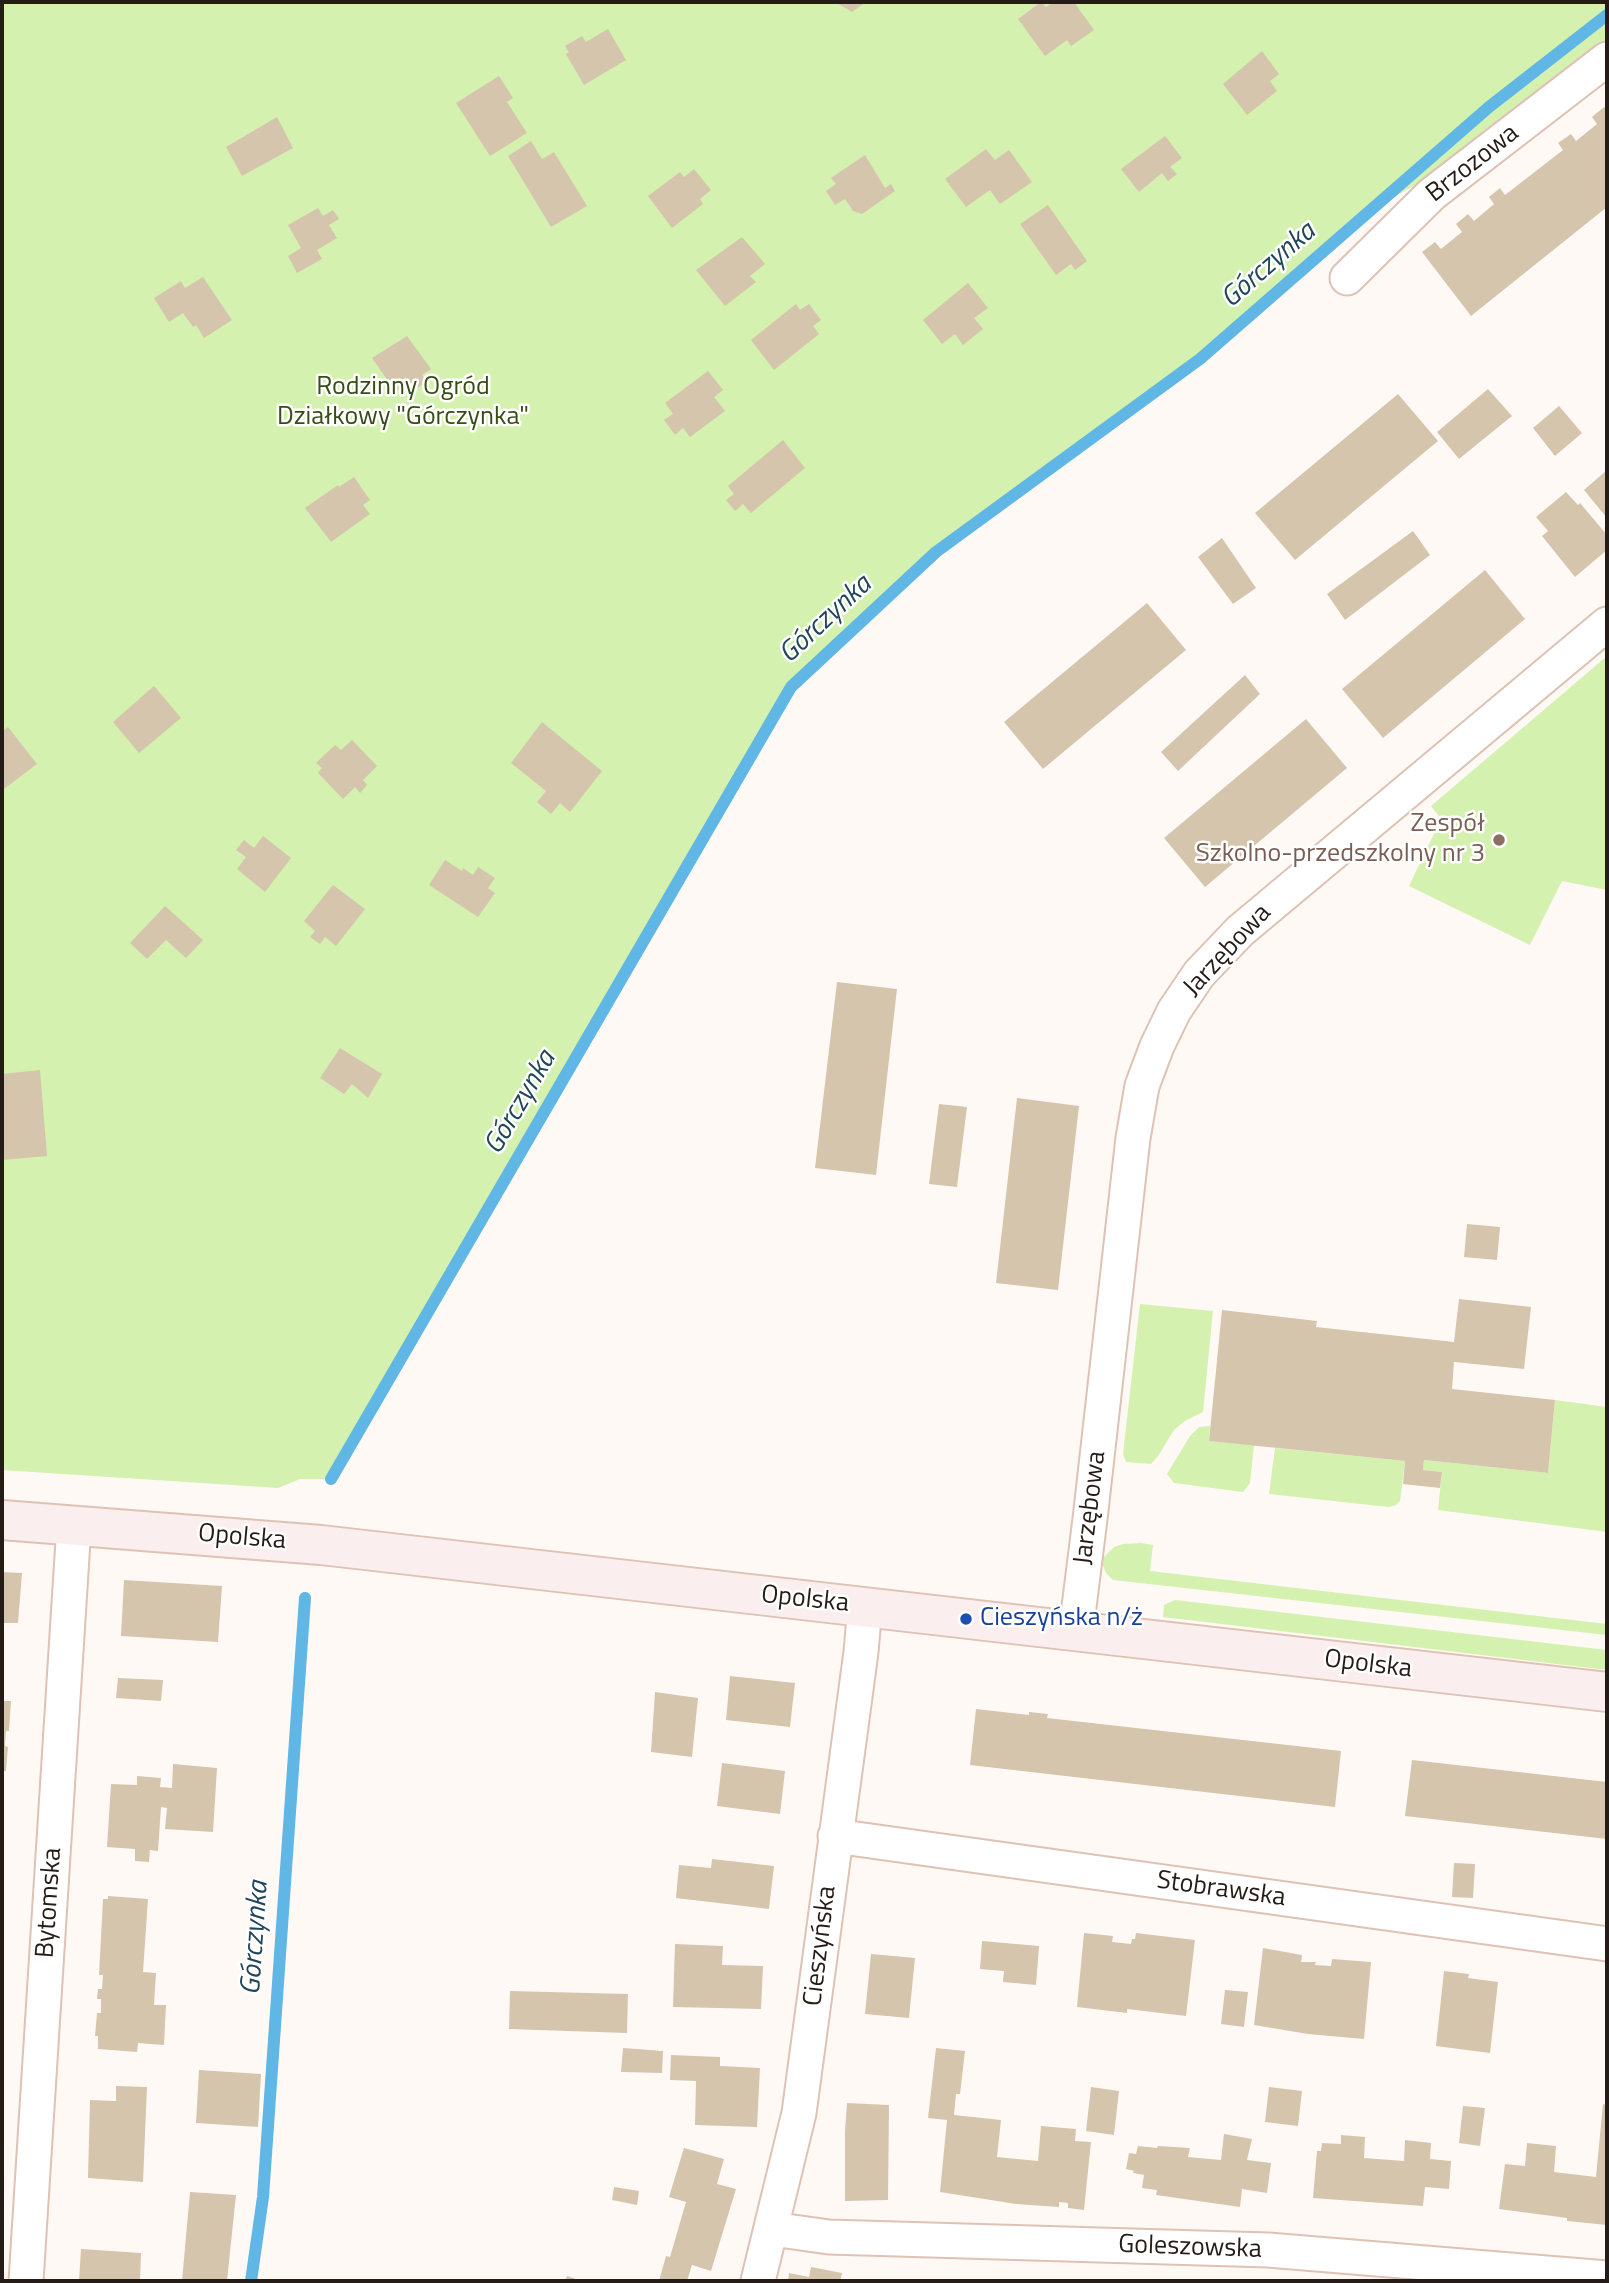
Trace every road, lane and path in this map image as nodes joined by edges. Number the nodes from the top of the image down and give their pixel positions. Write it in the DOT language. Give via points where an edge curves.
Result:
graph roads {
  1 [pos="1607,59"];
  2 [pos="1347,278"];
  3 [pos="1607,624"];
  4 [pos="2,1520"];
  5 [pos="74,1525"];
  6 [pos="865,1606"];
  7 [pos="1076,1631"];
  8 [pos="1607,1692"];
  9 [pos="835,1836"];
  10 [pos="1607,1944"];
  11 [pos="772,2229"];
  12 [pos="1607,2278"];
  13 [pos="26,2281"];
  14 [pos="758,2281"];
  1 -- 2 [label="street, Brzozowa" via="1432,194"];
  3 -- 7 [label="street, Jarzębowa" via="1240,931 1199,974 1174,1011 1142,1086 1133,1138"];
  4 -- 5 [label="street, Opolska"];
  5 -- 6 [label="street, Opolska" via="321,1545"];
  5 -- 13 [label="street, Bytomska"];
  6 -- 7 [label="street, Opolska"];
  6 -- 9 [label="street, Cieszyńska"];
  7 -- 8 [label="street, Opolska"];
  9 -- 10 [label="street, Stobrawska"];
  9 -- 11 [label="street, Cieszyńska" via="799,2113"];
  11 -- 12 [label="street, Goleszowska" via="829,2237 1268,2250"];
  11 -- 14 [label="street, Cieszyńska"];
}
